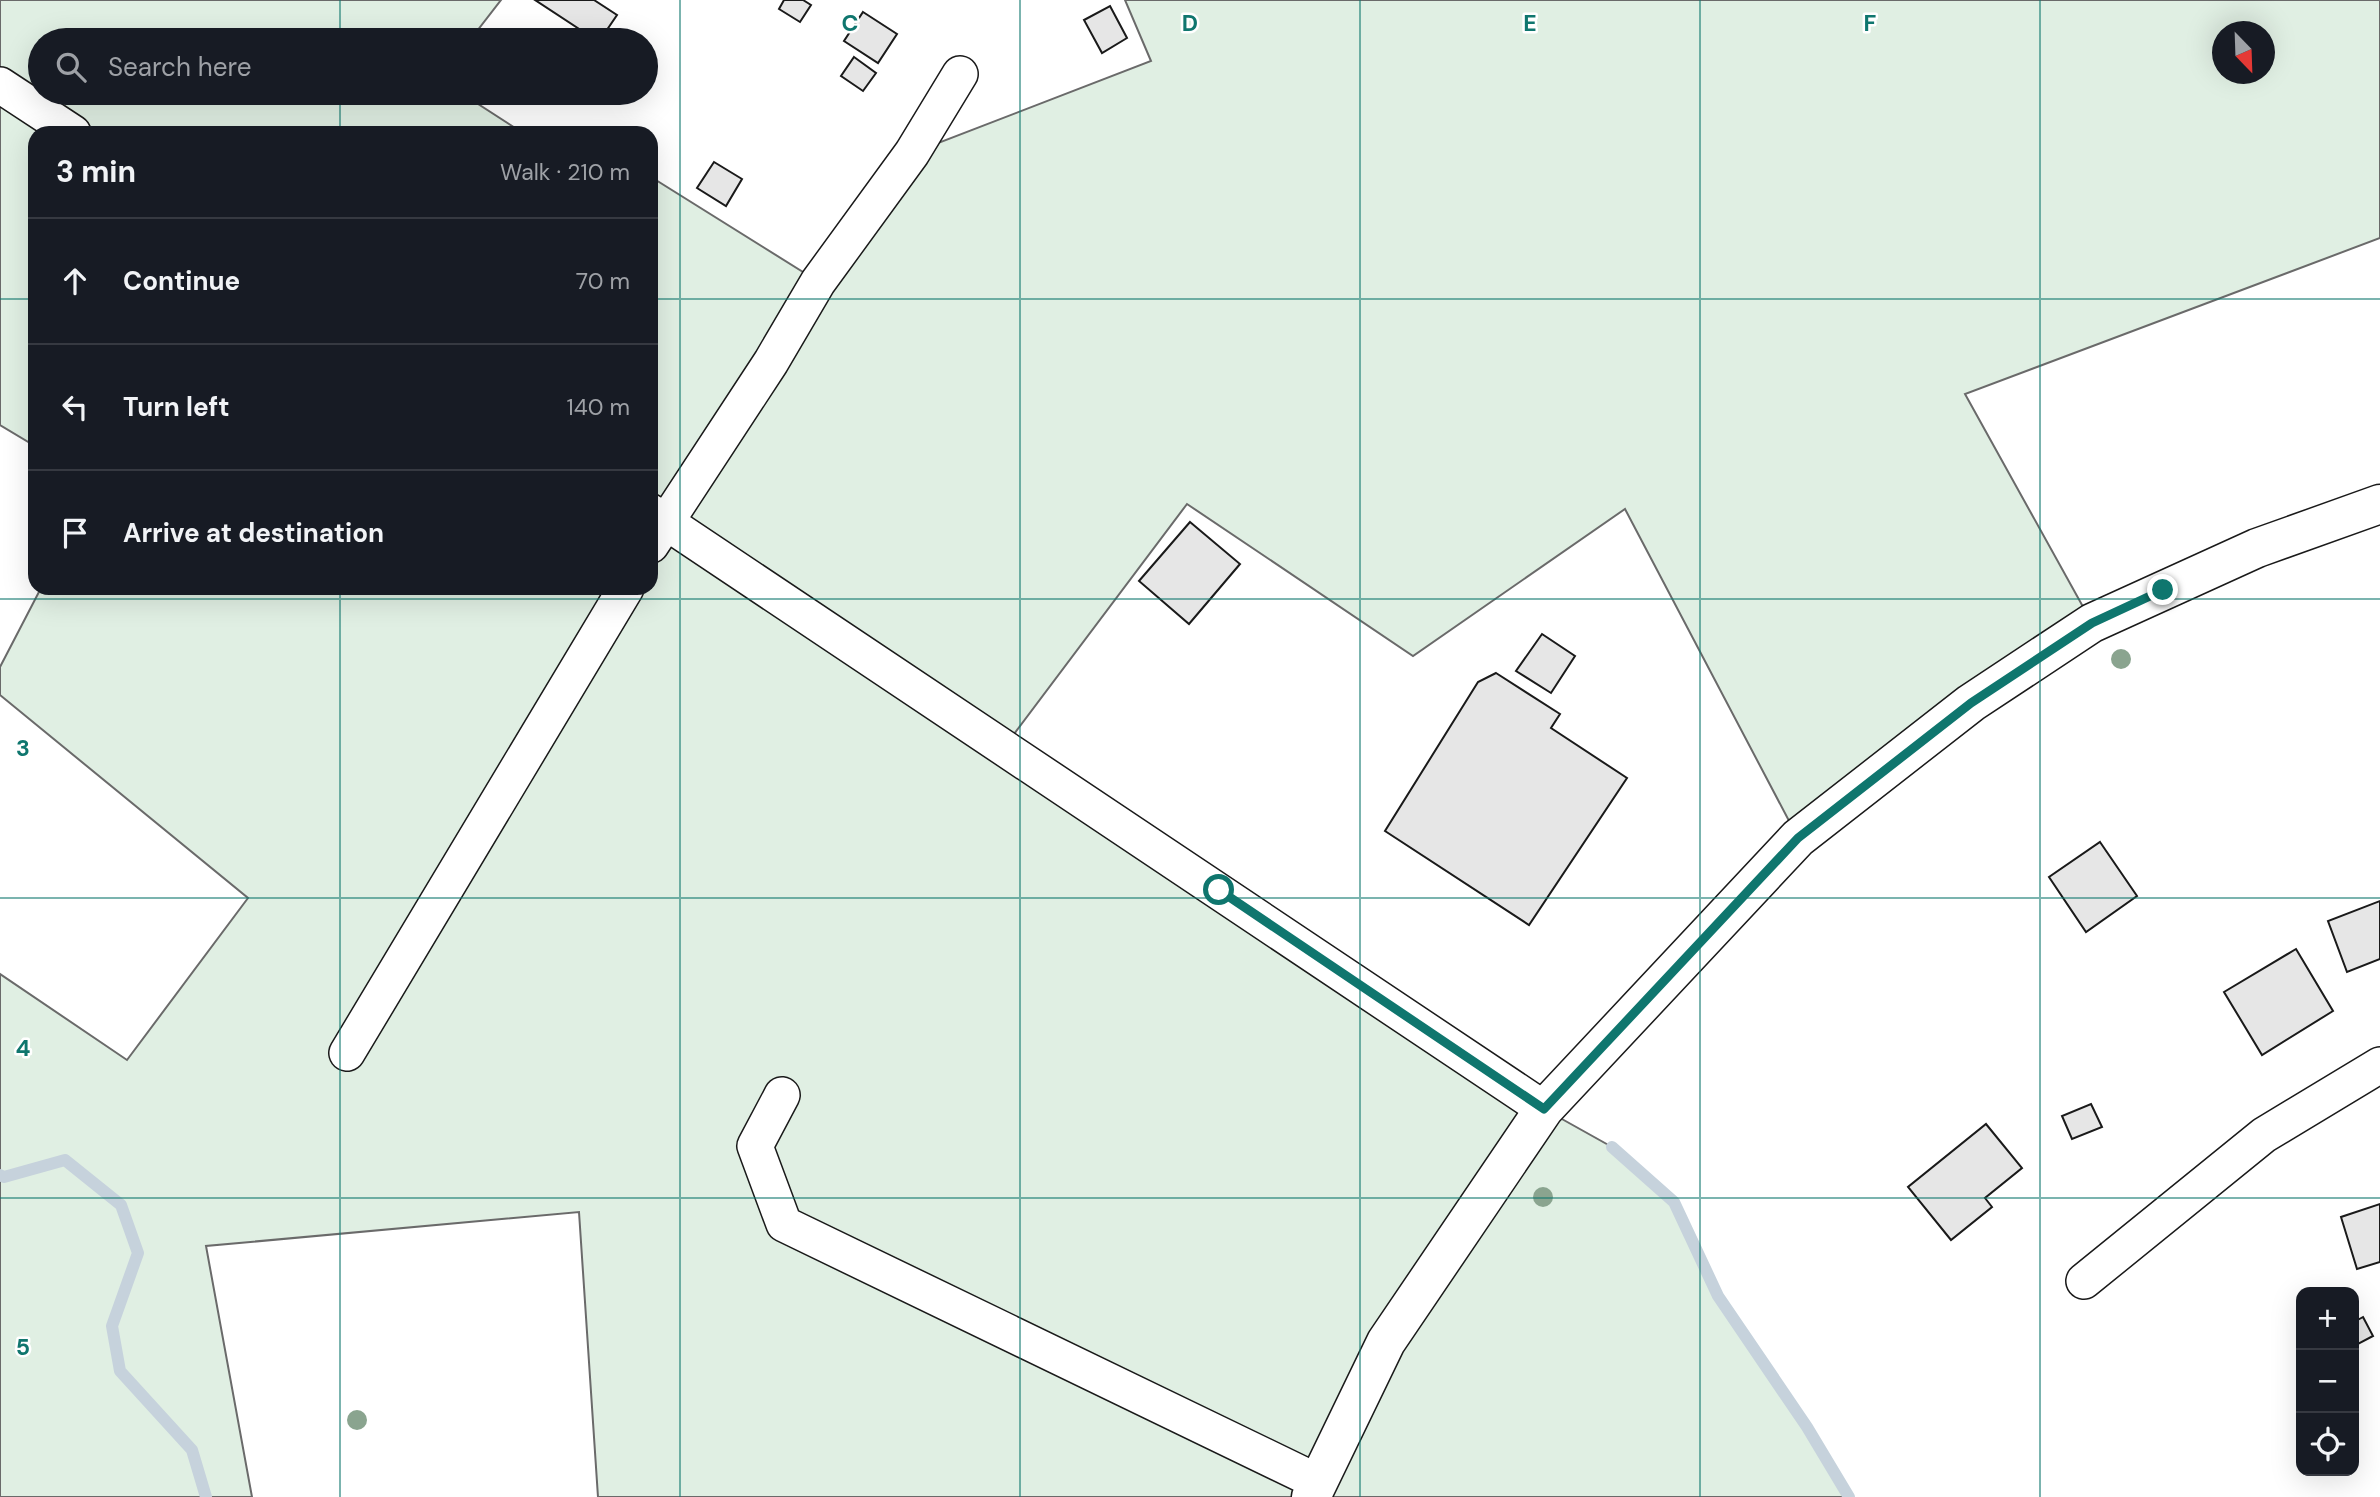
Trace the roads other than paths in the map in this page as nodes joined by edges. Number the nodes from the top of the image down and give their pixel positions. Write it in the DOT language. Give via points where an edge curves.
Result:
graph roads {
  1 [pos="960,74"];
  2 [pos="0,85"];
  3 [pos="28,103"];
  4 [pos="30,105"];
  5 [pos="62,126"];
  6 [pos="2380,504"];
  7 [pos="658,523"];
  8 [pos="658,527"];
  9 [pos="621,595"];
  10 [pos="348,1052"];
  11 [pos="2380,1065"];
  12 [pos="782,1095"];
  13 [pos="1544,1109"];
  14 [pos="2084,1281"];
  15 [pos="1314,1490"];
  1 -- 7 [label="street" via="912,152 818,282 771,362"];
  2 -- 3 [label="street"];
  4 -- 5 [label="street"];
  6 -- 13 [label="street" via="2256,548 2092,623 1971,703 1798,838"];
  8 -- 13 [label="street"];
  9 -- 10 [label="street"];
  11 -- 14 [label="street" via="2264,1135"];
  12 -- 15 [label="street" via="755,1146 784,1224"];
  13 -- 15 [label="street" via="1386,1342"];
}
